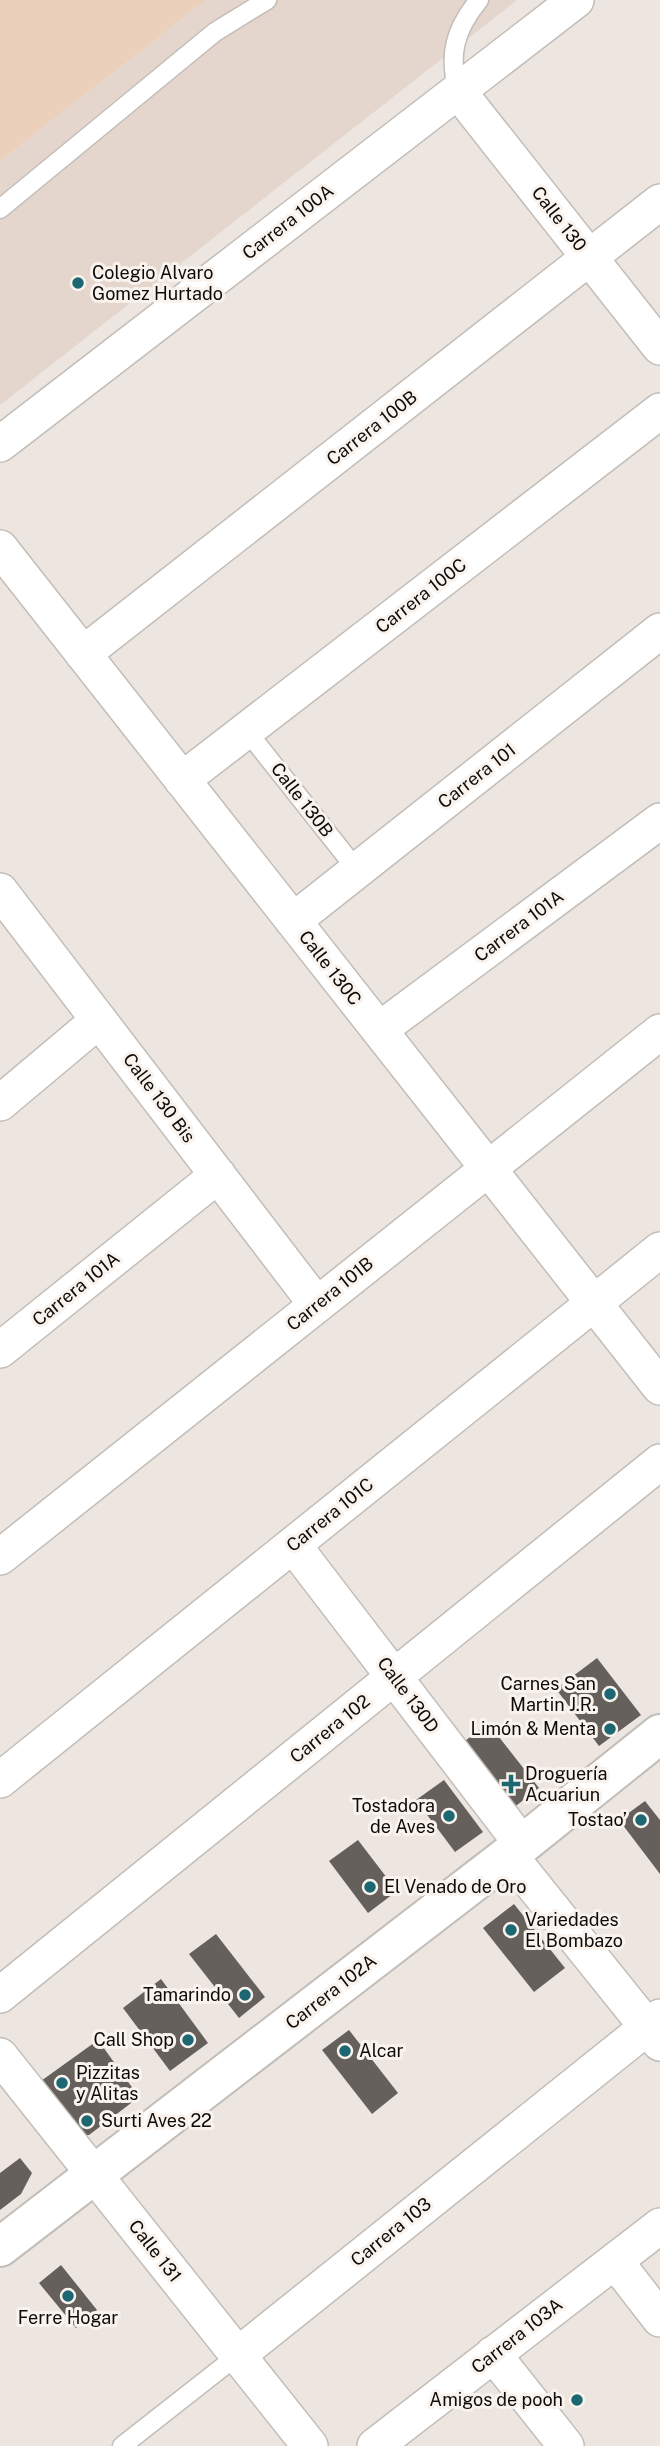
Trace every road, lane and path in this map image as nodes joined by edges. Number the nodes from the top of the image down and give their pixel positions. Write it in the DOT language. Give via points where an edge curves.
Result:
graph roads {
  1 [pos="267,0"];
  2 [pos="479,0"];
  3 [pos="576,0"];
  4 [pos="458,91"];
  5 [pos="660,202"];
  6 [pos="0,209"];
  7 [pos="590,257"];
  8 [pos="660,347"];
  9 [pos="660,411"];
  10 [pos="0,444"];
  11 [pos="0,548"];
  12 [pos="660,631"];
  13 [pos="83,653"];
  14 [pos="246,730"];
  15 [pos="182,780"];
  16 [pos="660,821"];
  17 [pos="357,870"];
  18 [pos="0,891"];
  19 [pos="293,921"];
  20 [pos="99,1020"];
  21 [pos="379,1030"];
  22 [pos="660,1031"];
  23 [pos="0,1103"];
  24 [pos="488,1168"];
  25 [pos="218,1175"];
  26 [pos="660,1250"];
  27 [pos="593,1303"];
  28 [pos="317,1305"];
  29 [pos="0,1350"];
  30 [pos="660,1387"];
  31 [pos="660,1462"];
  32 [pos="293,1545"];
  33 [pos="0,1557"];
  34 [pos="394,1677"];
  35 [pos="660,1734"];
  36 [pos="0,1780"];
  37 [pos="516,1850"];
  38 [pos="0,1995"];
  39 [pos="656,2029"];
  40 [pos="0,2056"];
  41 [pos="94,2174"];
  42 [pos="660,2225"];
  43 [pos="0,2247"];
  44 [pos="615,2261"];
  45 [pos="660,2319"];
  46 [pos="494,2354"];
  47 [pos="238,2355"];
  48 [pos="122,2446"];
  49 [pos="310,2446"];
  50 [pos="375,2446"];
  51 [pos="566,2446"];
  1 -- 6 [label="lane" via="215,32"];
  2 -- 4 [label="lane" via="464,18 451,64"];
  3 -- 4 [label="street, Carrera 100A"];
  4 -- 7 [label="street, Calle 130"];
  4 -- 10 [label="street, Carrera 100A"];
  5 -- 7 [label="street, Carrera 100B"];
  7 -- 8 [label="street, Calle 130"];
  7 -- 13 [label="street, Carrera 100B"];
  9 -- 14 [label="street, Carrera 100C"];
  11 -- 13 [label="street, Calle 130C"];
  12 -- 17 [label="street, Carrera 101"];
  13 -- 15 [label="street, Calle 130C"];
  14 -- 15 [label="street, Carrera 100C"];
  14 -- 17 [label="lane, Calle 130B"];
  15 -- 19 [label="street, Calle 130C"];
  16 -- 21 [label="street, Carrera 101A"];
  17 -- 19 [label="street, Carrera 101"];
  18 -- 20 [label="street, Calle 130 Bis"];
  19 -- 21 [label="street, Calle 130C"];
  20 -- 23 [label="street"];
  20 -- 25 [label="street, Calle 130 Bis"];
  21 -- 24 [label="street, Calle 130C"];
  22 -- 24 [label="street, Carrera 101B"];
  24 -- 27 [label="street, Calle 130C"];
  24 -- 28 [label="street, Carrera 101B"];
  25 -- 28 [label="street, Calle 130 Bis"];
  25 -- 29 [label="street, Carrera 101A"];
  26 -- 27 [label="street, Carrera 101C"];
  27 -- 30 [label="street, Calle 130C"];
  27 -- 32 [label="street, Carrera 101C"];
  28 -- 33 [label="street, Carrera 101B"];
  31 -- 34 [label="street, Carrera 102"];
  32 -- 34 [label="street, Calle 130D"];
  32 -- 36 [label="street, Carrera 101C"];
  34 -- 37 [label="street, Calle 130D"];
  34 -- 38 [label="street, Carrera 102"];
  35 -- 37 [label="street, Carrera 102A"];
  37 -- 39 [label="street, Calle 130D"];
  37 -- 41 [label="street, Carrera 102A"];
  39 -- 47 [label="street, Carrera 103"];
  40 -- 41 [label="street, Calle 131"];
  41 -- 43 [label="street, Carrera 102A"];
  41 -- 47 [label="street, Calle 131"];
  42 -- 44 [label="street, Carrera 103A"];
  44 -- 45 [label="street"];
  44 -- 46 [label="street, Carrera 103A"];
  46 -- 50 [label="street, Carrera 103A"];
  46 -- 51 [label="street"];
  47 -- 48 [label="lane, Carrera 103"];
  47 -- 49 [label="street, Calle 131"];
}
